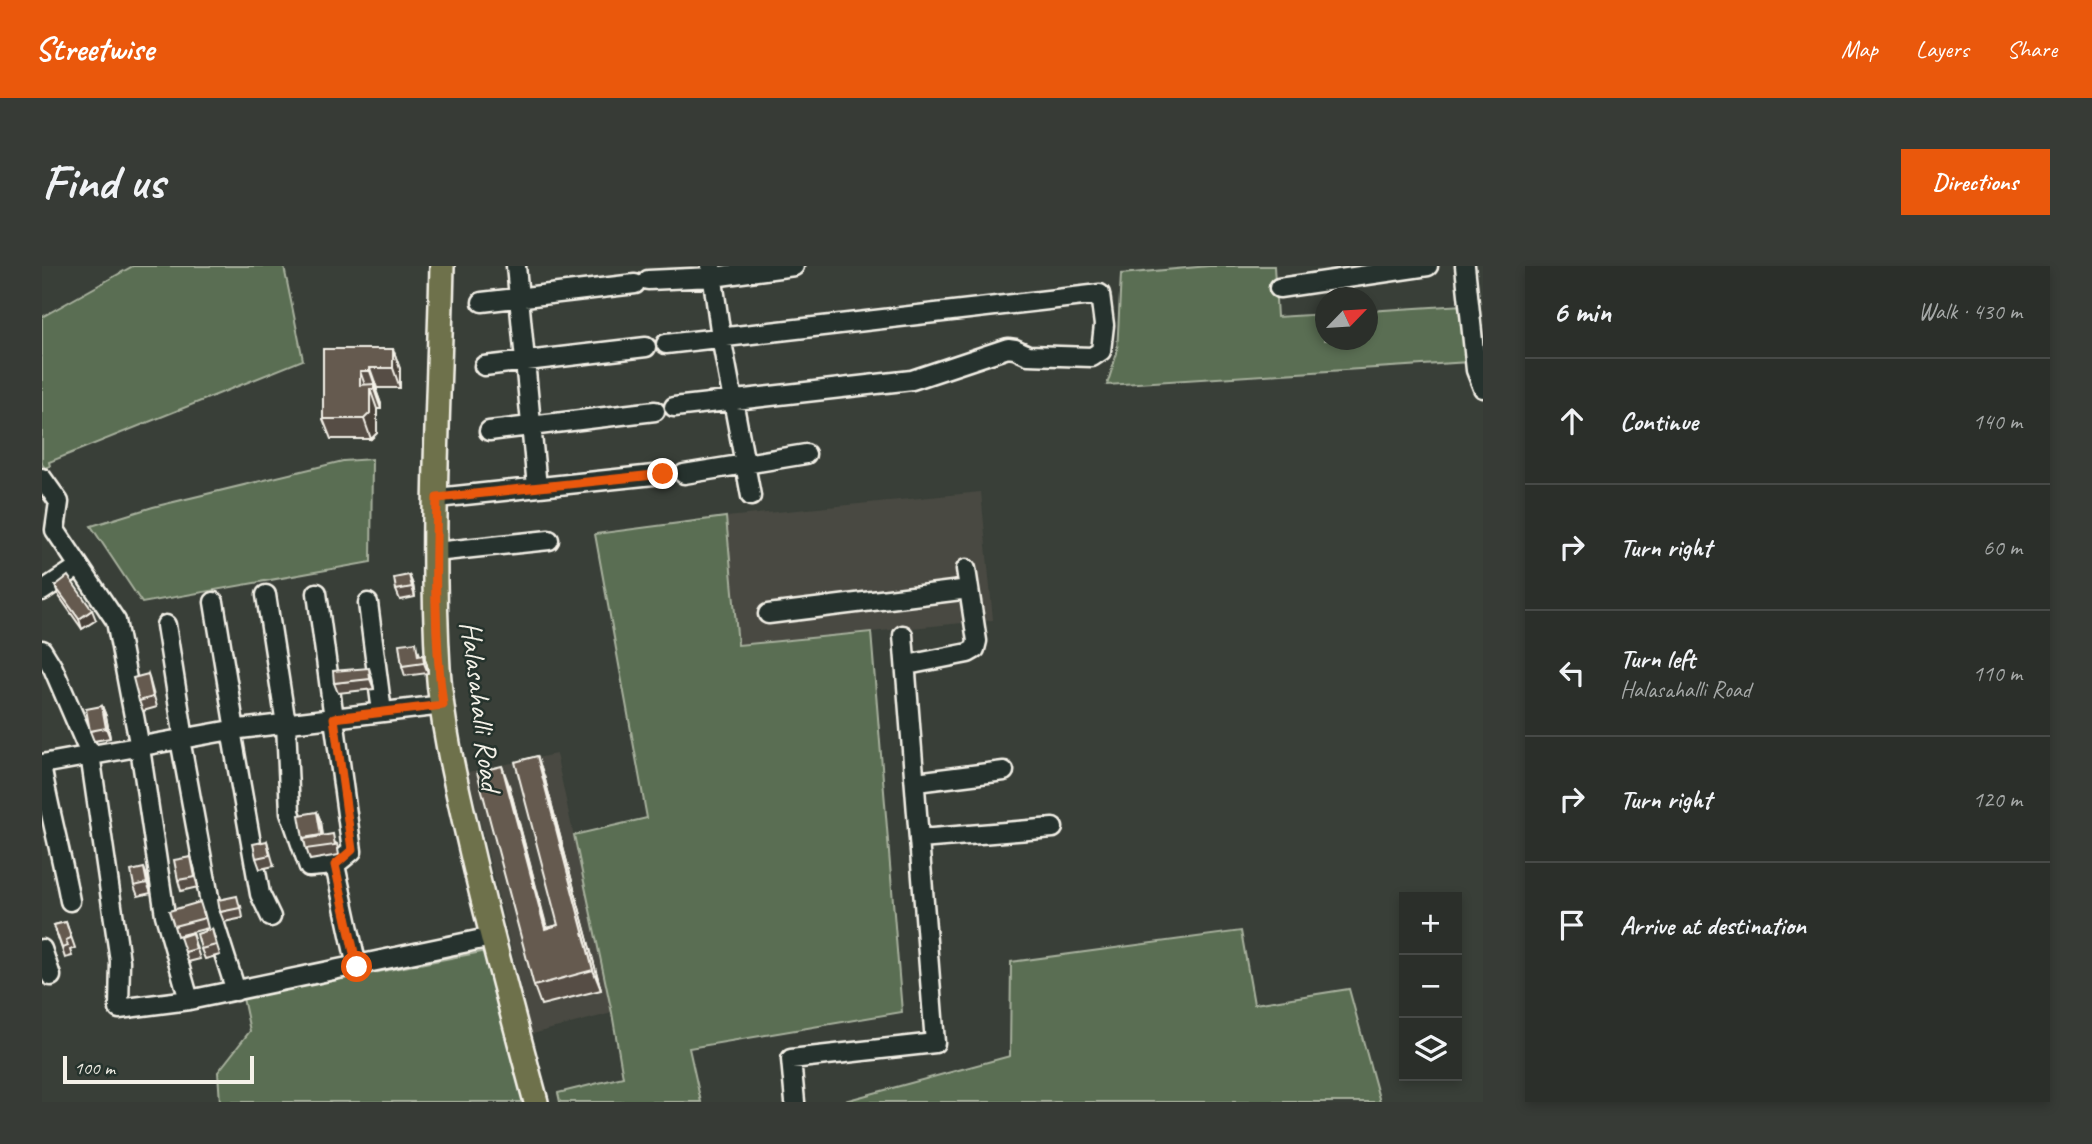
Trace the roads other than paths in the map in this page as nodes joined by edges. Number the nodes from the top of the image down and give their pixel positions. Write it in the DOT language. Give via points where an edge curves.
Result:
graph roads {
  1 [pos="442,266"];
  2 [pos="516,266"];
  3 [pos="794,266"];
  4 [pos="1428,266"];
  5 [pos="1465,266"];
  6 [pos="712,271"];
  7 [pos="1279,288"];
  8 [pos="519,298"];
  9 [pos="482,302"];
  10 [pos="721,337"];
  11 [pos="666,344"];
  12 [pos="646,347"];
  13 [pos="525,361"];
  14 [pos="484,366"];
  15 [pos="1483,388"];
  16 [pos="734,402"];
  17 [pos="674,407"];
  18 [pos="655,411"];
  19 [pos="531,426"];
  20 [pos="489,431"];
  21 [pos="806,454"];
  22 [pos="745,464"];
  23 [pos="663,474"];
  24 [pos="684,474"];
  25 [pos="42,478"];
  26 [pos="537,487"];
  27 [pos="751,496"];
  28 [pos="437,498"];
  29 [pos="49,501"];
  30 [pos="550,540"];
  31 [pos="435,552"];
  32 [pos="78,567"];
  33 [pos="966,569"];
  34 [pos="969,589"];
  35 [pos="42,591"];
  36 [pos="317,593"];
  37 [pos="266,595"];
  38 [pos="214,602"];
  39 [pos="368,603"];
  40 [pos="768,614"];
  41 [pos="166,625"];
  42 [pos="903,635"];
  43 [pos="42,650"];
  44 [pos="907,665"];
  45 [pos="443,705"];
  46 [pos="382,712"];
  47 [pos="334,718"];
  48 [pos="286,724"];
  49 [pos="233,730"];
  50 [pos="182,739"];
  51 [pos="140,748"];
  52 [pos="90,754"];
  53 [pos="42,764"];
  54 [pos="42,769"];
  55 [pos="1004,771"];
  56 [pos="916,782"];
  57 [pos="1053,828"];
  58 [pos="920,839"];
  59 [pos="335,865"];
  60 [pos="70,901"];
  61 [pos="271,917"];
  62 [pos="492,937"];
  63 [pos="42,949"];
  64 [pos="357,967"];
  65 [pos="51,976"];
  66 [pos="236,990"];
  67 [pos="188,1000"];
  68 [pos="536,1102"];
  69 [pos="795,1102"];
  1 -- 28 [label="main road, Halasahalli Road"];
  2 -- 8 [label="street"];
  3 -- 6 [label="street"];
  4 -- 7 [label="street"];
  5 -- 15 [label="street" via="1476,370"];
  6 -- 8 [label="street"];
  6 -- 10 [label="street"];
  8 -- 9 [label="street"];
  8 -- 13 [label="street"];
  10 -- 11 [label="street"];
  10 -- 16 [label="street"];
  10 -- 16 [label="street" via="1100,294 1101,351 1092,356 1028,355 1008,348 912,380"];
  12 -- 13 [label="street"];
  13 -- 14 [label="street"];
  13 -- 19 [label="street"];
  16 -- 17 [label="street"];
  16 -- 22 [label="street"];
  18 -- 19 [label="street"];
  19 -- 20 [label="street"];
  19 -- 26 [label="street"];
  21 -- 22 [label="street"];
  22 -- 24 [label="street"];
  22 -- 27 [label="street"];
  23 -- 26 [label="street"];
  25 -- 29 [label="street"];
  26 -- 28 [label="street"];
  28 -- 31 [label="main road, Halasahalli Road"];
  29 -- 32 [label="street" via="59,502 55,530"];
  30 -- 31 [label="street"];
  31 -- 45 [label="main road, Halasahalli Road"];
  32 -- 35 [label="street"];
  32 -- 51 [label="street" via="116,621"];
  33 -- 34 [label="street"];
  34 -- 40 [label="street"];
  34 -- 44 [label="street" via="975,649"];
  36 -- 47 [label="street"];
  37 -- 48 [label="street"];
  38 -- 49 [label="street"];
  39 -- 46 [label="street"];
  41 -- 50 [label="street"];
  42 -- 44 [label="street"];
  43 -- 52 [label="street"];
  44 -- 56 [label="street"];
  45 -- 46 [label="street"];
  45 -- 62 [label="main road, Halasahalli Road"];
  46 -- 47 [label="street"];
  47 -- 48 [label="street"];
  47 -- 59 [label="street" via="352,850"];
  48 -- 49 [label="street"];
  48 -- 59 [label="street" via="290,812 309,867"];
  49 -- 50 [label="street"];
  49 -- 61 [label="street" via="260,894"];
  50 -- 51 [label="street"];
  50 -- 66 [label="street" via="213,919"];
  51 -- 52 [label="street"];
  51 -- 67 [label="street" via="164,915"];
  52 -- 53 [label="street"];
  52 -- 67 [label="street" via="120,961 119,1009"];
  54 -- 60 [label="street"];
  55 -- 56 [label="street"];
  56 -- 58 [label="street"];
  57 -- 58 [label="street"];
  58 -- 69 [label="street" via="935,1043 791,1059"];
  59 -- 64 [label="street"];
  62 -- 64 [label="street"];
  62 -- 68 [label="main road, Halasahalli Road"];
  63 -- 65 [label="street"];
  64 -- 66 [label="street"];
  66 -- 67 [label="street"];
}
